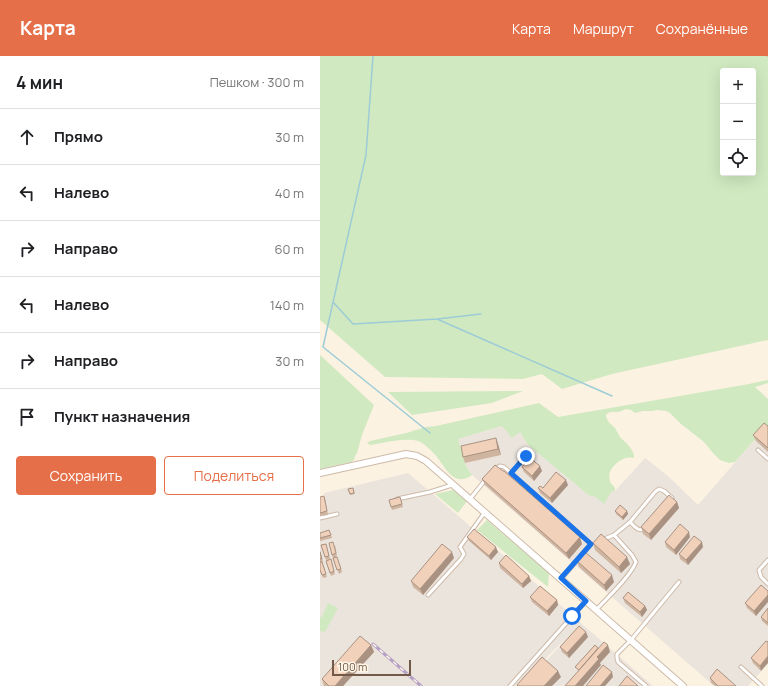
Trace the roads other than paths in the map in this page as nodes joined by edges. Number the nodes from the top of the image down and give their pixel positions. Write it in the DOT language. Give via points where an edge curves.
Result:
graph roads {
  1 [pos="758,450"];
  2 [pos="526,456"];
  3 [pos="768,459"];
  4 [pos="320,473"];
  5 [pos="491,473"];
  6 [pos="511,473"];
  7 [pos="486,478"];
  8 [pos="453,484"];
  9 [pos="672,498"];
  10 [pos="394,499"];
  11 [pos="470,499"];
  12 [pos="676,502"];
  13 [pos="668,503"];
  14 [pos="485,512"];
  15 [pos="337,514"];
  16 [pos="320,518"];
  17 [pos="630,522"];
  18 [pos="650,524"];
  19 [pos="614,535"];
  20 [pos="591,544"];
  21 [pos="768,560"];
  22 [pos="561,578"];
  23 [pos="680,582"];
  24 [pos="768,584"];
  25 [pos="428,595"];
  26 [pos="586,601"];
  27 [pos="596,610"];
  28 [pos="631,640"];
  29 [pos="741,667"];
  30 [pos="510,686"];
  31 [pos="646,686"];
  32 [pos="683,686"];
  33 [pos="762,686"];
  1 -- 3 [label="lane"];
  2 -- 6 [label="lane"];
  4 -- 8 [label="street" via="406,454 426,461"];
  5 -- 6 [label="lane" via="500,466"];
  6 -- 20 [label="lane"];
  7 -- 11 [label="lane"];
  8 -- 10 [label="lane" via="430,492"];
  8 -- 11 [label="street"];
  9 -- 12 [label="lane"];
  9 -- 13 [label="lane"];
  9 -- 17 [label="lane" via="664,491 655,492"];
  11 -- 14 [label="street"];
  14 -- 22 [label="street"];
  14 -- 25 [label="lane" via="460,546 464,554 461,559"];
  15 -- 16 [label="lane"];
  17 -- 18 [label="lane" via="638,530 645,529"];
  17 -- 19 [label="lane"];
  19 -- 20 [label="lane"];
  19 -- 27 [label="lane" via="636,562 633,569"];
  20 -- 22 [label="lane"];
  21 -- 24 [label="lane" via="759,570 761,577"];
  22 -- 26 [label="street"];
  23 -- 28 [label="lane"];
  26 -- 27 [label="street"];
  26 -- 30 [label="lane"];
  27 -- 28 [label="street"];
  28 -- 31 [label="lane" via="617,654 618,662"];
  28 -- 32 [label="street"];
  29 -- 33 [label="lane"];
}
